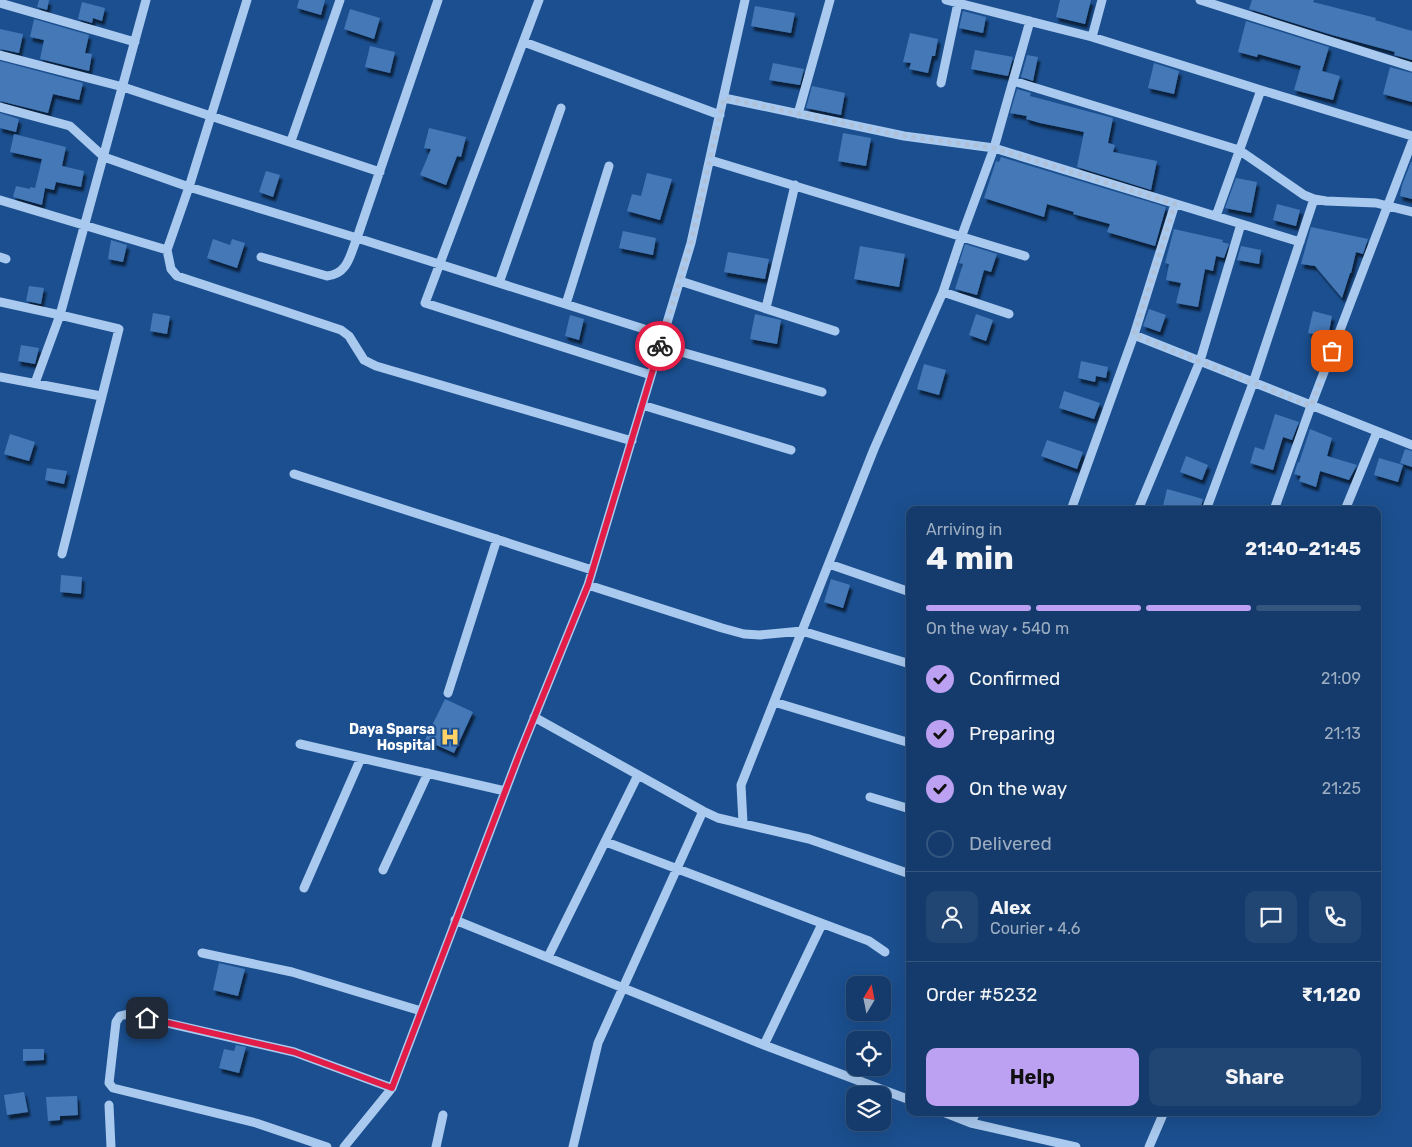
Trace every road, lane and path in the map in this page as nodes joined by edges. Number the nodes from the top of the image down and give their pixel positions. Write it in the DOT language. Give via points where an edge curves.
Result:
graph roads {
  1 [pos="146,0"];
  2 [pos="247,0"];
  3 [pos="340,0"];
  4 [pos="438,0"];
  5 [pos="538,0"];
  6 [pos="745,0"];
  7 [pos="830,0"];
  8 [pos="946,0"];
  9 [pos="1102,0"];
  10 [pos="1200,0"];
  11 [pos="0,3"];
  12 [pos="958,3"];
  13 [pos="1030,21"];
  14 [pos="1092,37"];
  15 [pos="135,42"];
  16 [pos="524,42"];
  17 [pos="0,55"];
  18 [pos="1412,67"];
  19 [pos="1013,81"];
  20 [pos="941,83"];
  21 [pos="122,87"];
  22 [pos="1261,90"];
  23 [pos="724,98"];
  24 [pos="0,107"];
  25 [pos="561,108"];
  26 [pos="798,114"];
  27 [pos="212,115"];
  28 [pos="720,115"];
  29 [pos="1412,136"];
  30 [pos="291,141"];
  31 [pos="1412,142"];
  32 [pos="994,148"];
  33 [pos="1239,150"];
  34 [pos="104,157"];
  35 [pos="710,160"];
  36 [pos="609,166"];
  37 [pos="380,172"];
  38 [pos="795,185"];
  39 [pos="189,187"];
  40 [pos="1314,199"];
  41 [pos="0,200"];
  42 [pos="1175,204"];
  43 [pos="1387,205"];
  44 [pos="1412,212"];
  45 [pos="1216,216"];
  46 [pos="1241,224"];
  47 [pos="85,226"];
  48 [pos="962,235"];
  49 [pos="357,238"];
  50 [pos="1300,242"];
  51 [pos="167,250"];
  52 [pos="261,256"];
  53 [pos="1026,256"];
  54 [pos="439,264"];
  55 [pos="680,281"];
  56 [pos="499,283"];
  57 [pos="943,292"];
  58 [pos="0,302"];
  59 [pos="566,304"];
  60 [pos="766,308"];
  61 [pos="1009,314"];
  62 [pos="60,315"];
  63 [pos="835,330"];
  64 [pos="663,335"];
  65 [pos="1134,335"];
  66 [pos="660,346"];
  67 [pos="1200,360"];
  68 [pos="651,376"];
  69 [pos="0,377"];
  70 [pos="1253,383"];
  71 [pos="34,384"];
  72 [pos="822,392"];
  73 [pos="101,396"];
  74 [pos="642,405"];
  75 [pos="1311,406"];
  76 [pos="1377,432"];
  77 [pos="632,441"];
  78 [pos="1412,445"];
  79 [pos="792,450"];
  80 [pos="294,474"];
  81 [pos="1072,506"];
  82 [pos="1140,506"];
  83 [pos="1207,506"];
  84 [pos="1275,506"];
  85 [pos="1347,506"];
  86 [pos="497,540"];
  87 [pos="62,554"];
  88 [pos="829,564"];
  89 [pos="592,570"];
  90 [pos="588,585"];
  91 [pos="906,591"];
  92 [pos="802,631"];
  93 [pos="906,663"];
  94 [pos="448,692"];
  95 [pos="774,702"];
  96 [pos="534,717"];
  97 [pos="906,742"];
  98 [pos="300,744"];
  99 [pos="361,758"];
  100 [pos="428,773"];
  101 [pos="638,775"];
  102 [pos="505,791"];
  103 [pos="870,797"];
  104 [pos="906,808"];
  105 [pos="703,811"];
  106 [pos="743,823"];
  107 [pos="606,842"];
  108 [pos="677,868"];
  109 [pos="383,870"];
  110 [pos="906,873"];
  111 [pos="304,888"];
  112 [pos="456,920"];
  113 [pos="822,924"];
  114 [pos="885,952"];
  115 [pos="202,953"];
  116 [pos="548,957"];
  117 [pos="624,988"];
  118 [pos="421,1011"];
  119 [pos="764,1045"];
  120 [pos="392,1088"];
  121 [pos="906,1098"];
  122 [pos="109,1105"];
  123 [pos="443,1115"];
  124 [pos="953,1116"];
  125 [pos="974,1116"];
  126 [pos="1162,1116"];
  127 [pos="971,1123"];
  128 [pos="111,1147"];
  129 [pos="327,1147"];
  130 [pos="344,1147"];
  131 [pos="436,1147"];
  132 [pos="573,1147"];
  133 [pos="1076,1147"];
  134 [pos="1149,1147"];
  1 -- 15 [label="street"];
  2 -- 27 [label="street"];
  3 -- 30 [label="street"];
  4 -- 37 [label="street"];
  5 -- 16 [label="street"];
  6 -- 23 [label="street"];
  7 -- 26 [label="street"];
  8 -- 12 [label="street"];
  9 -- 14 [label="street"];
  10 -- 18 [label="street"];
  11 -- 15 [label="street"];
  12 -- 13 [label="street"];
  12 -- 20 [label="street"];
  13 -- 14 [label="street"];
  13 -- 19 [label="street"];
  14 -- 22 [label="street"];
  15 -- 21 [label="street"];
  16 -- 28 [label="street"];
  16 -- 54 [label="street"];
  17 -- 21 [label="street"];
  19 -- 32 [label="street"];
  19 -- 33 [label="street"];
  21 -- 27 [label="street"];
  21 -- 34 [label="street"];
  22 -- 29 [label="street"];
  22 -- 33 [label="street"];
  23 -- 26 [label="street"];
  23 -- 28 [label="street"];
  24 -- 34 [label="street" via="70,126"];
  25 -- 56 [label="street"];
  26 -- 32 [label="street" via="904,136"];
  27 -- 30 [label="street"];
  27 -- 39 [label="street"];
  28 -- 35 [label="street"];
  30 -- 37 [label="street"];
  31 -- 43 [label="street"];
  32 -- 42 [label="street"];
  32 -- 48 [label="street"];
  33 -- 40 [label="street"];
  33 -- 45 [label="street"];
  34 -- 39 [label="street"];
  34 -- 47 [label="street"];
  35 -- 38 [label="street"];
  35 -- 55 [label="street"];
  36 -- 59 [label="street"];
  37 -- 49 [label="street"];
  38 -- 48 [label="street"];
  38 -- 60 [label="street"];
  39 -- 49 [label="street"];
  39 -- 51 [label="street"];
  40 -- 43 [label="street"];
  40 -- 50 [label="street"];
  41 -- 47 [label="street"];
  42 -- 45 [label="street"];
  42 -- 65 [label="street"];
  43 -- 44 [label="street"];
  43 -- 75 [label="street"];
  45 -- 46 [label="street"];
  46 -- 50 [label="street"];
  46 -- 67 [label="street"];
  47 -- 51 [label="street"];
  47 -- 62 [label="street"];
  48 -- 53 [label="street"];
  48 -- 57 [label="street"];
  49 -- 52 [label="street" via="346,265 335,275 327,276"];
  49 -- 54 [label="street"];
  50 -- 70 [label="street"];
  51 -- 77 [label="street" via="170,269 177,276 341,330 349,336 364,360 376,366"];
  54 -- 56 [label="street"];
  54 -- 68 [label="street" via="425,303"];
  55 -- 60 [label="street"];
  55 -- 64 [label="street"];
  56 -- 59 [label="street"];
  57 -- 61 [label="street"];
  57 -- 88 [label="street" via="874,449"];
  58 -- 62 [label="street"];
  59 -- 64 [label="street"];
  60 -- 63 [label="street"];
  62 -- 71 [label="street"];
  62 -- 73 [label="street" via="119,329"];
  64 -- 66 [label="street"];
  65 -- 67 [label="street"];
  65 -- 81 [label="street"];
  66 -- 68 [label="street"];
  66 -- 72 [label="street"];
  67 -- 70 [label="street"];
  67 -- 82 [label="street"];
  68 -- 74 [label="street"];
  69 -- 71 [label="street"];
  70 -- 75 [label="street"];
  70 -- 83 [label="street"];
  71 -- 73 [label="street"];
  73 -- 87 [label="street"];
  74 -- 77 [label="street"];
  74 -- 79 [label="street"];
  75 -- 76 [label="street"];
  75 -- 84 [label="street"];
  76 -- 78 [label="street"];
  76 -- 85 [label="street"];
  77 -- 89 [label="street"];
  80 -- 86 [label="street"];
  86 -- 89 [label="street"];
  86 -- 94 [label="street"];
  88 -- 91 [label="street"];
  88 -- 92 [label="street"];
  89 -- 90 [label="street"];
  90 -- 92 [label="street" via="744,634"];
  90 -- 96 [label="street"];
  92 -- 93 [label="street"];
  92 -- 95 [label="street"];
  95 -- 97 [label="street"];
  95 -- 106 [label="street" via="742,785"];
  96 -- 101 [label="street"];
  96 -- 102 [label="street"];
  98 -- 99 [label="street"];
  99 -- 100 [label="street"];
  99 -- 111 [label="street"];
  100 -- 102 [label="street"];
  100 -- 109 [label="street"];
  101 -- 105 [label="street"];
  101 -- 107 [label="street"];
  102 -- 112 [label="street"];
  103 -- 104 [label="street"];
  105 -- 106 [label="street"];
  105 -- 108 [label="street"];
  106 -- 110 [label="street" via="809,839"];
  107 -- 108 [label="street"];
  107 -- 116 [label="street"];
  108 -- 113 [label="street"];
  108 -- 117 [label="street"];
  112 -- 116 [label="street"];
  112 -- 118 [label="street"];
  113 -- 114 [label="street" via="868,941"];
  113 -- 119 [label="street"];
  115 -- 118 [label="street" via="292,972"];
  116 -- 117 [label="street"];
  117 -- 119 [label="street"];
  117 -- 132 [label="street" via="598,1043"];
  118 -- 120 [label="street"];
  119 -- 121 [label="street"];
  120 -- 129 [label="street" via="285,1050 128,1014 120,1016 116,1022 109,1083 113,1088 256,1123"];
  120 -- 130 [label="street"];
  122 -- 128 [label="street"];
  123 -- 131 [label="street"];
  124 -- 127 [label="street"];
  125 -- 127 [label="street"];
  126 -- 134 [label="street"];
  127 -- 133 [label="street"];
}
